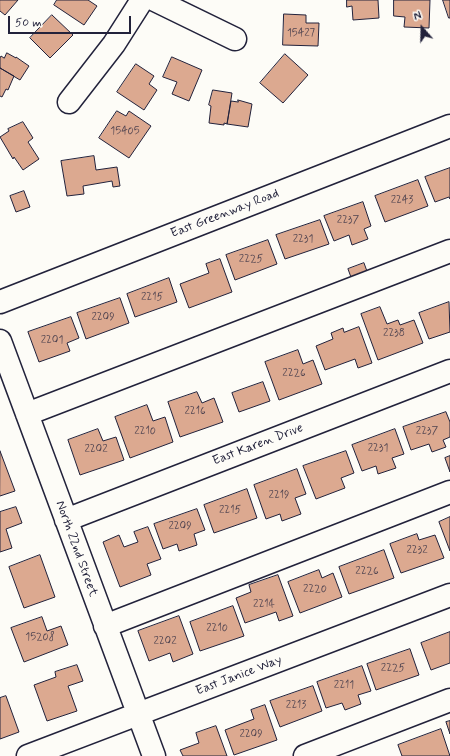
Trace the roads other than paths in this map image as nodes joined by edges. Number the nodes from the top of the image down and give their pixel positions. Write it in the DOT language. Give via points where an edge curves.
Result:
graph roads {
  1 [pos="142,0"];
  2 [pos="155,0"];
  3 [pos="235,39"];
  4 [pos="69,102"];
  5 [pos="450,126"];
  6 [pos="450,251"];
  7 [pos="0,302"];
  8 [pos="0,341"];
  9 [pos="450,372"];
  10 [pos="27,414"];
  11 [pos="450,492"];
  12 [pos="66,520"];
  13 [pos="450,595"];
  14 [pos="105,626"];
  15 [pos="450,700"];
  16 [pos="138,714"];
  17 [pos="28,756"];
  18 [pos="154,756"];
  19 [pos="305,756"];
  1 -- 4 [label="street" via="114,44"];
  2 -- 3 [label="street"];
  5 -- 7 [label="street, East Greenway Road"];
  6 -- 10 [label="street"];
  8 -- 10 [label="street, North 22nd Street"];
  9 -- 12 [label="street, East Karen Drive"];
  10 -- 12 [label="street, North 22nd Street"];
  11 -- 14 [label="street"];
  12 -- 14 [label="street, North 22nd Street"];
  13 -- 16 [label="street, East Janice Way"];
  14 -- 16 [label="street, North 22nd Street"];
  15 -- 19 [label="street"];
  16 -- 17 [label="street, East Janice Way"];
  16 -- 18 [label="street, North 22nd Street"];
}
